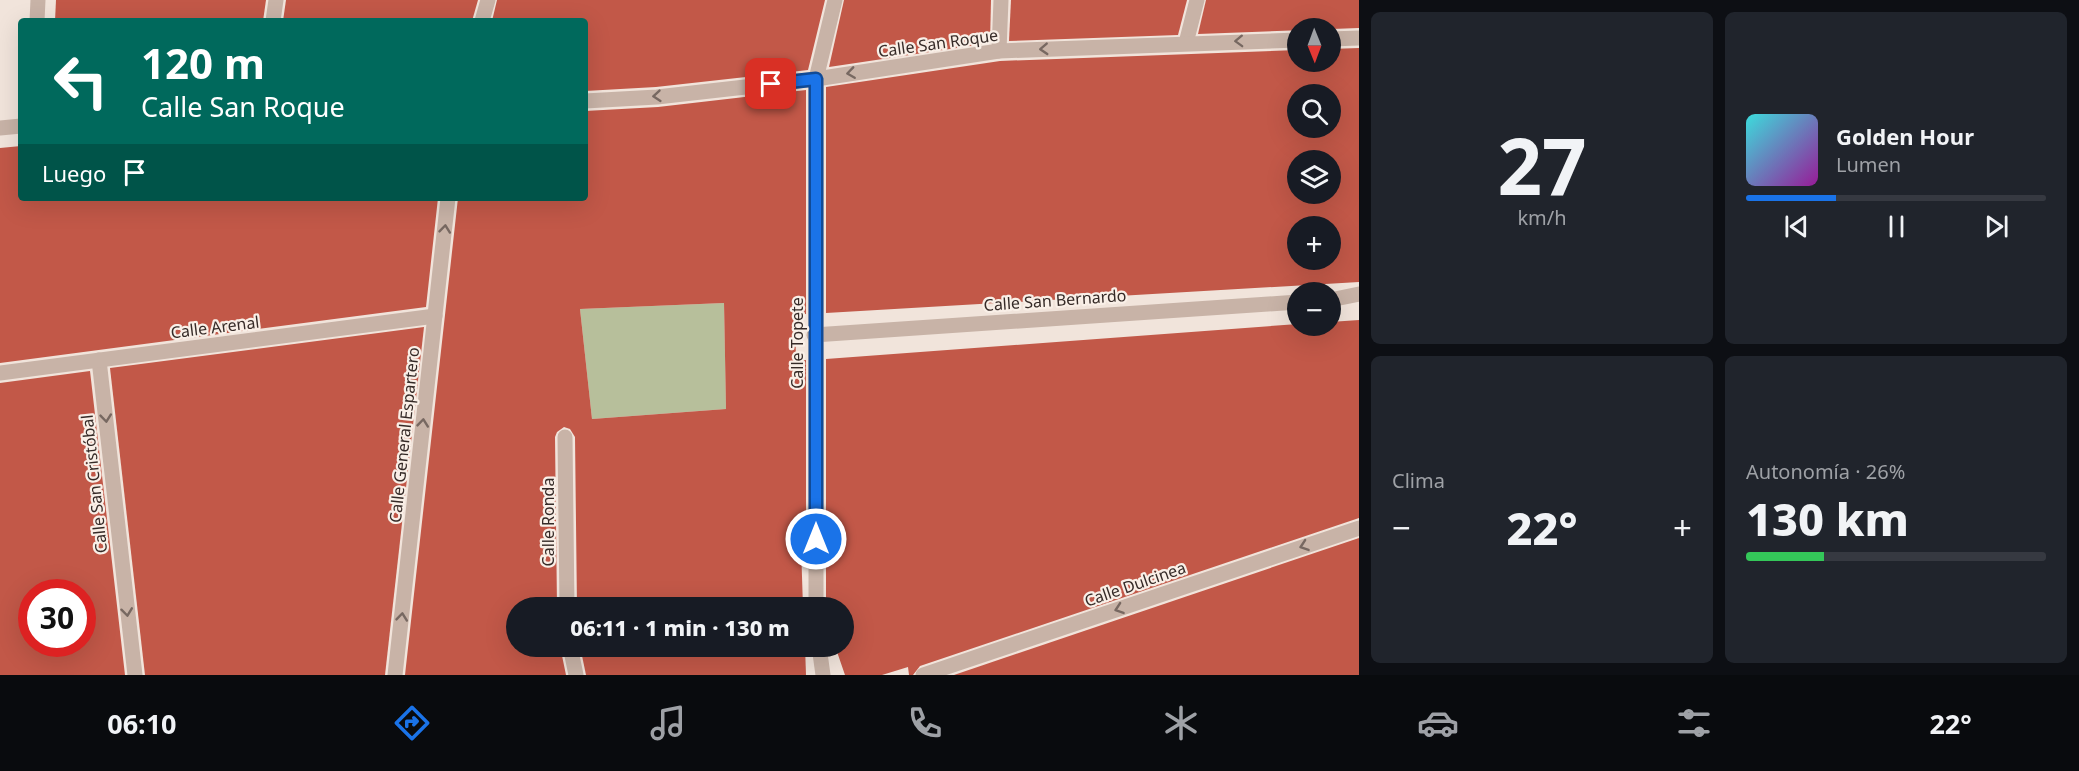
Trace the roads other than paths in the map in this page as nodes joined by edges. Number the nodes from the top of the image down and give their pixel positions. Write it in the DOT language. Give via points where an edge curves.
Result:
graph roads {
  1 [pos="38,0"];
  2 [pos="276,0"];
  3 [pos="488,0"];
  4 [pos="835,0"];
  5 [pos="1001,0"];
  6 [pos="1197,0"];
  7 [pos="37,18"];
  8 [pos="273,18"];
  9 [pos="483,18"];
  10 [pos="1359,38"];
  11 [pos="1341,39"];
  12 [pos="1287,40"];
  13 [pos="1186,43"];
  14 [pos="999,51"];
  15 [pos="816,79"];
  16 [pos="588,101"];
  17 [pos="18,126"];
  18 [pos="0,128"];
  19 [pos="448,201"];
  20 [pos="1359,294"];
  21 [pos="1341,298"];
  22 [pos="1287,303"];
  23 [pos="435,316"];
  24 [pos="814,335"];
  25 [pos="99,360"];
  26 [pos="0,373"];
  27 [pos="565,437"];
  28 [pos="1359,528"];
  29 [pos="567,597"];
  30 [pos="816,597"];
  31 [pos="572,657"];
  32 [pos="821,657"];
  33 [pos="135,675"];
  34 [pos="395,675"];
  35 [pos="576,675"];
  36 [pos="823,675"];
  37 [pos="922,675"];
  1 -- 7 [label="street"];
  2 -- 8 [label="street"];
  3 -- 9 [label="street"];
  4 -- 15 [label="street, Calle Topete"];
  5 -- 14 [label="street"];
  6 -- 13 [label="street"];
  10 -- 11 [label="street"];
  12 -- 13 [label="street, Calle San Roque, one-way"];
  13 -- 14 [label="street, Calle San Roque, one-way"];
  14 -- 15 [label="street, Calle San Roque, one-way"];
  15 -- 16 [label="street, Calle San Roque, one-way"];
  15 -- 24 [label="street, Calle Topete"];
  17 -- 18 [label="street"];
  23 -- 19 [label="street, Calle General Espartero, one-way"];
  20 -- 21 [label="street"];
  22 -- 24 [label="street, Calle San Bernardo"];
  23 -- 25 [label="street, Calle Arenal"];
  34 -- 23 [label="street, Calle General Espartero, one-way"];
  24 -- 30 [label="street, Calle Topete"];
  25 -- 26 [label="street, Calle Arenal"];
  25 -- 33 [label="street, Calle San Cristóbal, one-way"];
  27 -- 29 [label="street, Calle Ronda"];
  28 -- 37 [label="street, Calle Dulcinea, one-way"];
  31 -- 35 [label="street"];
  32 -- 36 [label="street"];
}
